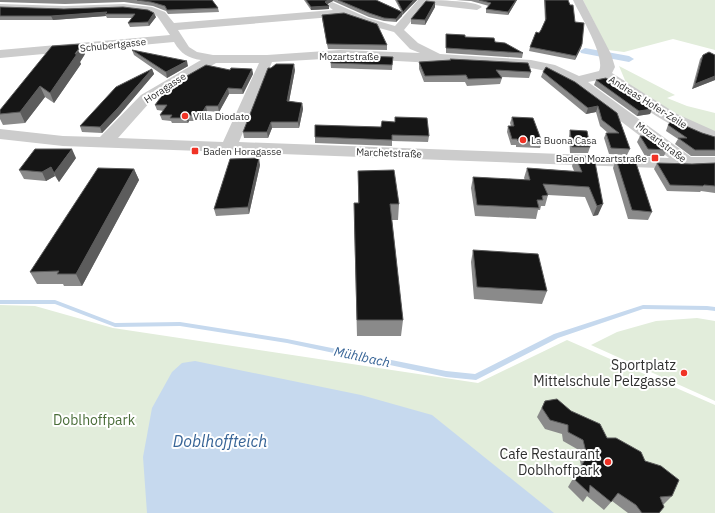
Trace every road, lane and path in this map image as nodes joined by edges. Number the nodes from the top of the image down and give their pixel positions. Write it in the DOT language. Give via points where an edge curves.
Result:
graph roads {
  1 [pos="324,0"];
  2 [pos="423,0"];
  3 [pos="578,0"];
  4 [pos="69,5"];
  5 [pos="0,7"];
  6 [pos="477,7"];
  7 [pos="344,12"];
  8 [pos="171,27"];
  9 [pos="398,30"];
  10 [pos="178,38"];
  11 [pos="0,54"];
  12 [pos="439,58"];
  13 [pos="213,59"];
  14 [pos="267,59"];
  15 [pos="605,74"];
  16 [pos="577,81"];
  17 [pos="8,135"];
  18 [pos="715,137"];
  19 [pos="105,142"];
  20 [pos="229,147"];
  21 [pos="715,162"];
  22 [pos="689,164"];
  1 -- 7 [label="street"];
  2 -- 6 [label="street"];
  2 -- 9 [label="street"];
  3 -- 15 [label="street, Andreas Hofer-Zeile" via="604,50 608,67"];
  4 -- 5 [label="street, Mozartstraße"];
  4 -- 8 [label="street, Mozartstraße" via="142,8 161,14"];
  7 -- 8 [label="street"];
  7 -- 9 [label="street"];
  8 -- 10 [label="street, Mozartstraße"];
  9 -- 12 [label="street" via="414,46"];
  10 -- 11 [label="street, Schubertgasse"];
  10 -- 13 [label="street, Mozartstraße" via="184,49 193,55"];
  12 -- 14 [label="street, Mozartstraße" via="340,54"];
  12 -- 16 [label="street, Mozartstraße" via="531,64 550,68"];
  13 -- 14 [label="street, Mozartstraße"];
  13 -- 19 [label="street, Horagasse" via="146,98"];
  14 -- 20 [label="street"];
  15 -- 16 [label="street, Andreas Hofer-Zeile"];
  15 -- 18 [label="street, Andreas Hofer-Zeile" via="671,119"];
  16 -- 22 [label="street, Mozartstraße"];
  17 -- 19 [label="street, Marchetstraße" via="34,148 63,141"];
  19 -- 20 [label="street, Marchetstraße"];
  20 -- 22 [label="street, Marchetstraße"];
  21 -- 22 [label="street, Marchetstraße"];
}
